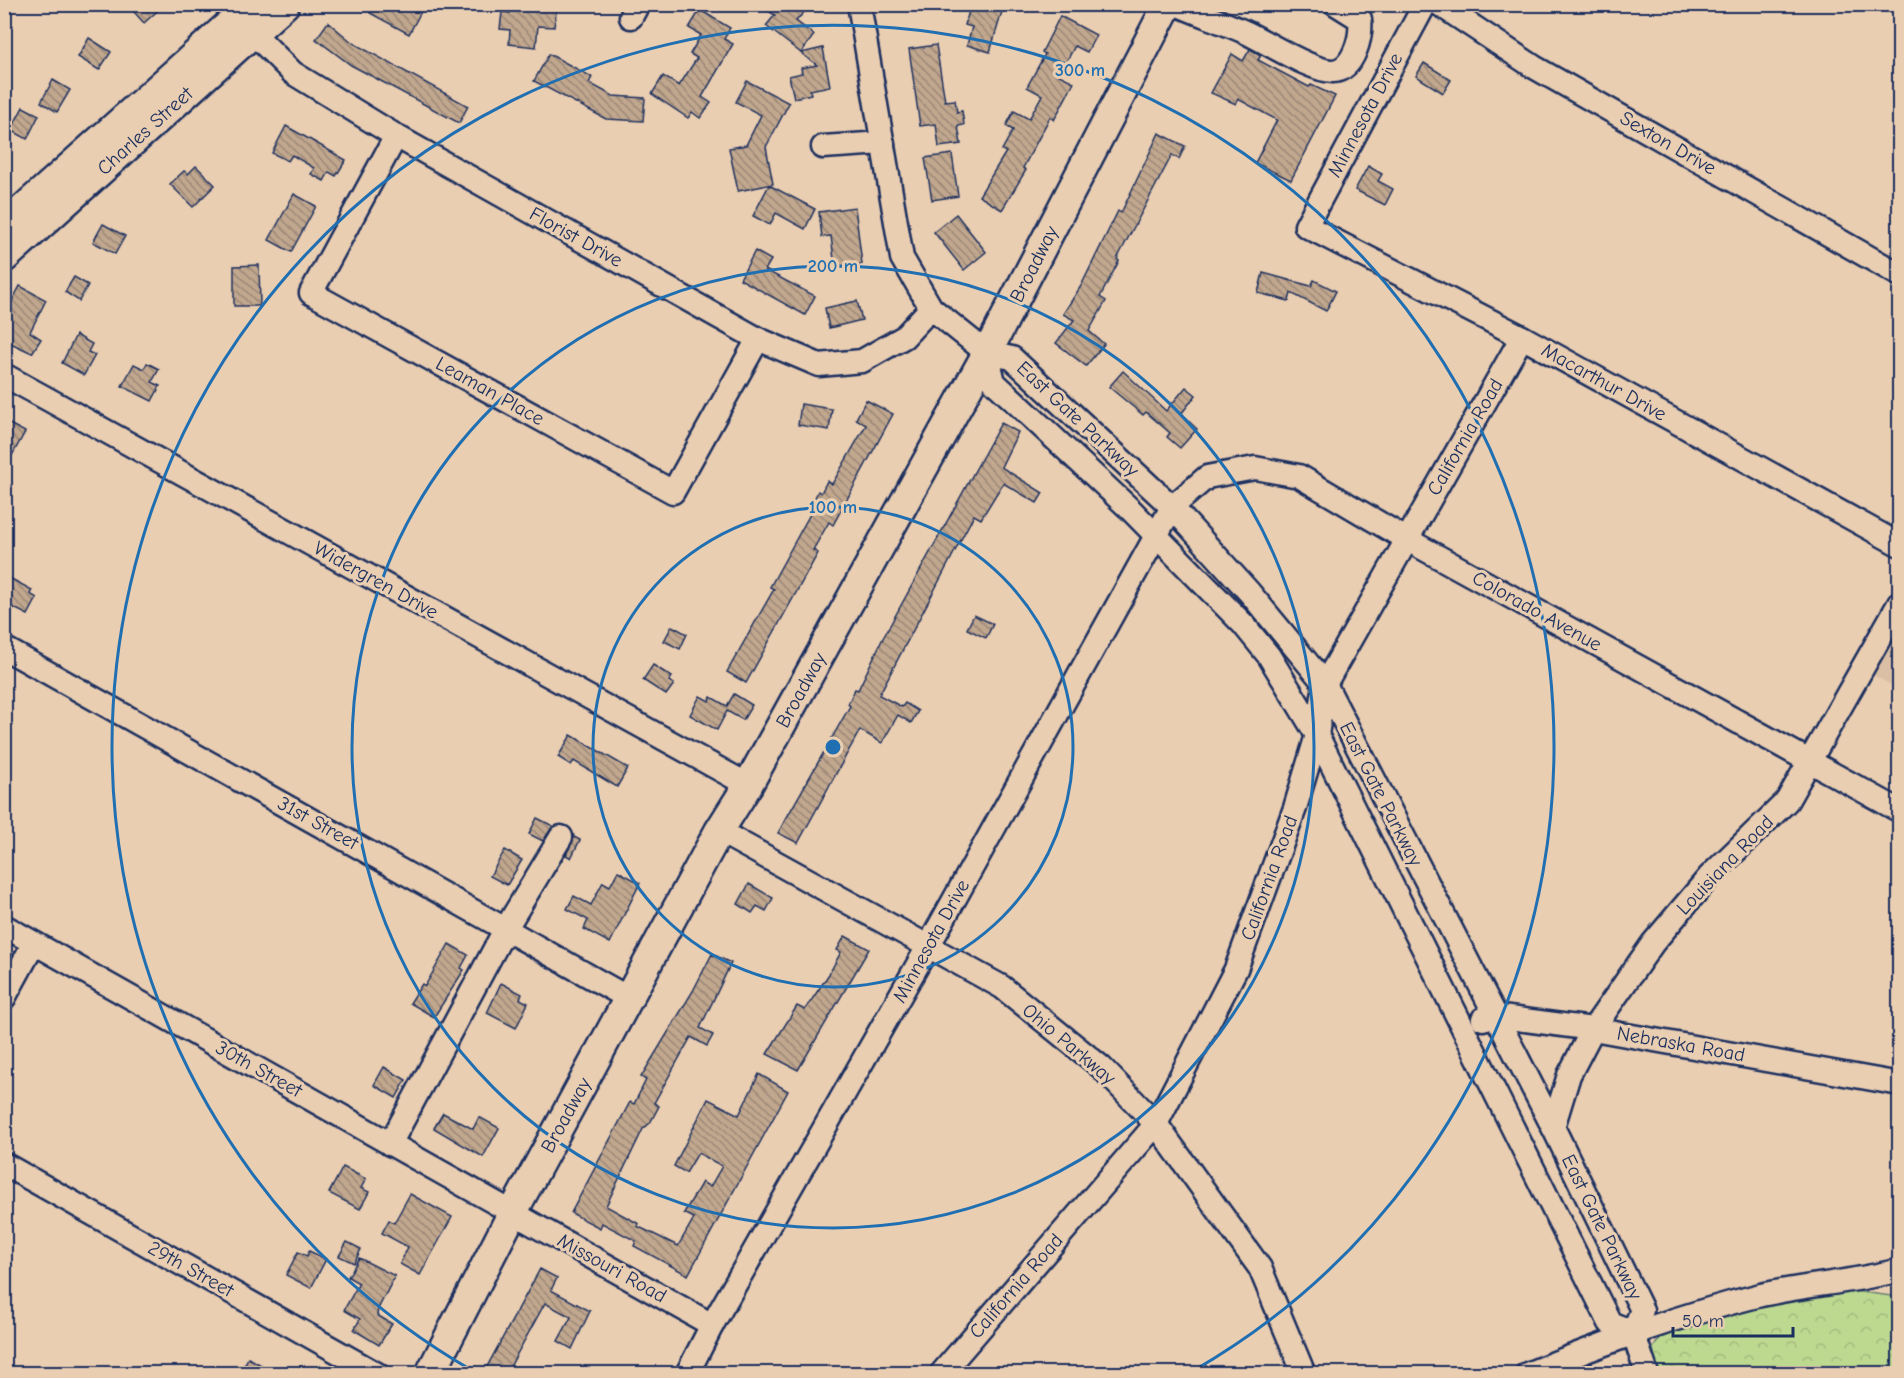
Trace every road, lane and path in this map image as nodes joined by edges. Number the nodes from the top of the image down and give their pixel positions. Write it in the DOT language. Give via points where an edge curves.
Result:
graph roads {
  1 [pos="285,4"];
  2 [pos="859,4"];
  3 [pos="1168,4"];
  4 [pos="1176,4"];
  5 [pos="1336,4"];
  6 [pos="1425,4"];
  7 [pos="1439,4"];
  8 [pos="1225,13"];
  9 [pos="248,18"];
  10 [pos="1355,52"];
  11 [pos="1389,72"];
  12 [pos="396,136"];
  13 [pos="883,143"];
  14 [pos="823,147"];
  15 [pos="4,226"];
  16 [pos="1306,226"];
  17 [pos="6,254"];
  18 [pos="1899,275"];
  19 [pos="931,308"];
  20 [pos="1522,337"];
  21 [pos="758,339"];
  22 [pos="987,353"];
  23 [pos="4,375"];
  24 [pos="1172,507"];
  25 [pos="1156,536"];
  26 [pos="1406,538"];
  27 [pos="1899,545"];
  28 [pos="1899,602"];
  29 [pos="4,648"];
  30 [pos="1325,684"];
  31 [pos="1317,735"];
  32 [pos="1810,760"];
  33 [pos="748,785"];
  34 [pos="1899,811"];
  35 [pos="719,831"];
  36 [pos="561,837"];
  37 [pos="4,926"];
  38 [pos="506,928"];
  39 [pos="34,943"];
  40 [pos="929,945"];
  41 [pos="4,998"];
  42 [pos="630,999"];
  43 [pos="1494,1016"];
  44 [pos="1462,1026"];
  45 [pos="1593,1029"];
  46 [pos="1899,1084"];
  47 [pos="1156,1124"];
  48 [pos="1553,1127"];
  49 [pos="390,1144"];
  50 [pos="4,1164"];
  51 [pos="513,1212"];
  52 [pos="1899,1270"];
  53 [pos="712,1324"];
  54 [pos="1634,1332"];
  55 [pos="377,1374"];
  56 [pos="430,1374"];
  57 [pos="687,1374"];
  58 [pos="941,1374"];
  59 [pos="1304,1374"];
  60 [pos="1527,1374"];
  61 [pos="1647,1374"];
  1 -- 9 [label="main road, Charles Street"];
  2 -- 13 [label="street, East Gate Parkway"];
  3 -- 22 [label="main road, Broadway"];
  4 -- 8 [label="street"];
  5 -- 10 [label="street" via="1360,19"];
  6 -- 11 [label="street, Minnesota Drive"];
  7 -- 18 [label="street, Sexton Drive" via="1534,67"];
  8 -- 10 [label="street" via="1320,69 1335,71 1348,63"];
  9 -- 12 [label="street, Florist Drive" via="293,73"];
  9 -- 15 [label="main road, Charles Street"];
  9 -- 17 [label="main road, Charles Street"];
  10 -- 11 [label="street"];
  11 -- 16 [label="street, Minnesota Drive"];
  12 -- 21 [label="street, Florist Drive"];
  12 -- 21 [label="street, Leaman Place" via="311,293 673,492"];
  13 -- 14 [label="street"];
  13 -- 19 [label="street, East Gate Parkway" via="903,258"];
  16 -- 20 [label="street, Macarthur Drive"];
  19 -- 21 [label="street, Florist Drive" via="904,337 862,361 819,365"];
  19 -- 22 [label="street, East Gate Parkway"];
  20 -- 26 [label="street, California Road"];
  20 -- 27 [label="street, Macarthur Drive"];
  22 -- 24 [label="street, East Gate Parkway" via="1012,358"];
  22 -- 25 [label="street, East Gate Parkway" via="994,382"];
  22 -- 33 [label="main road, Broadway"];
  23 -- 33 [label="street, Widergren Drive"];
  24 -- 25 [label="street, Minnesota Drive"];
  24 -- 26 [label="street, Colorado Avenue" via="1207,477 1255,468 1299,476"];
  24 -- 30 [label="street, East Gate Parkway" via="1250,592"];
  25 -- 31 [label="street, East Gate Parkway" via="1244,624 1269,656"];
  25 -- 40 [label="street, Minnesota Drive"];
  26 -- 30 [label="street, California Road"];
  26 -- 32 [label="street, Colorado Avenue"];
  28 -- 32 [label="street, Louisiana Road"];
  29 -- 38 [label="street, 31st Street"];
  30 -- 31 [label="street, California Road"];
  30 -- 43 [label="street, East Gate Parkway"];
  31 -- 44 [label="street, East Gate Parkway"];
  31 -- 47 [label="street, California Road" via="1295,808 1236,969"];
  32 -- 34 [label="street, Colorado Avenue"];
  32 -- 45 [label="street, Louisiana Road" via="1787,801 1708,877 1653,943"];
  33 -- 35 [label="main road, Broadway"];
  35 -- 40 [label="street, Ohio Parkway"];
  35 -- 42 [label="main road, Broadway"];
  36 -- 38 [label="street"];
  37 -- 39 [label="street, 30th Street"];
  38 -- 42 [label="street, 31st Street"];
  38 -- 49 [label="street"];
  39 -- 41 [label="street"];
  39 -- 49 [label="street, 30th Street"];
  40 -- 47 [label="street, Ohio Parkway" via="1002,987 1101,1067"];
  40 -- 53 [label="street, Minnesota Drive"];
  42 -- 51 [label="main road, Broadway"];
  43 -- 44 [label="street, Nebraska Road"];
  43 -- 45 [label="street, Nebraska Road"];
  43 -- 48 [label="street, East Gate Parkway"];
  44 -- 54 [label="street, East Gate Parkway" via="1610,1323"];
  45 -- 46 [label="street, Nebraska Road"];
  45 -- 48 [label="street, Louisiana Road" via="1569,1075"];
  47 -- 58 [label="street, California Road"];
  47 -- 59 [label="street, Ohio Parkway" via="1260,1268"];
  48 -- 54 [label="street, East Gate Parkway" via="1642,1310"];
  49 -- 51 [label="street, 30th Street"];
  50 -- 55 [label="street, 29th Street"];
  51 -- 53 [label="street, Missouri Road"];
  51 -- 56 [label="main road, Broadway"];
  52 -- 54 [label="street" via="1760,1296"];
  53 -- 57 [label="street, Minnesota Drive"];
  54 -- 60 [label="street"];
  54 -- 61 [label="street, East Gate Parkway"];
}
